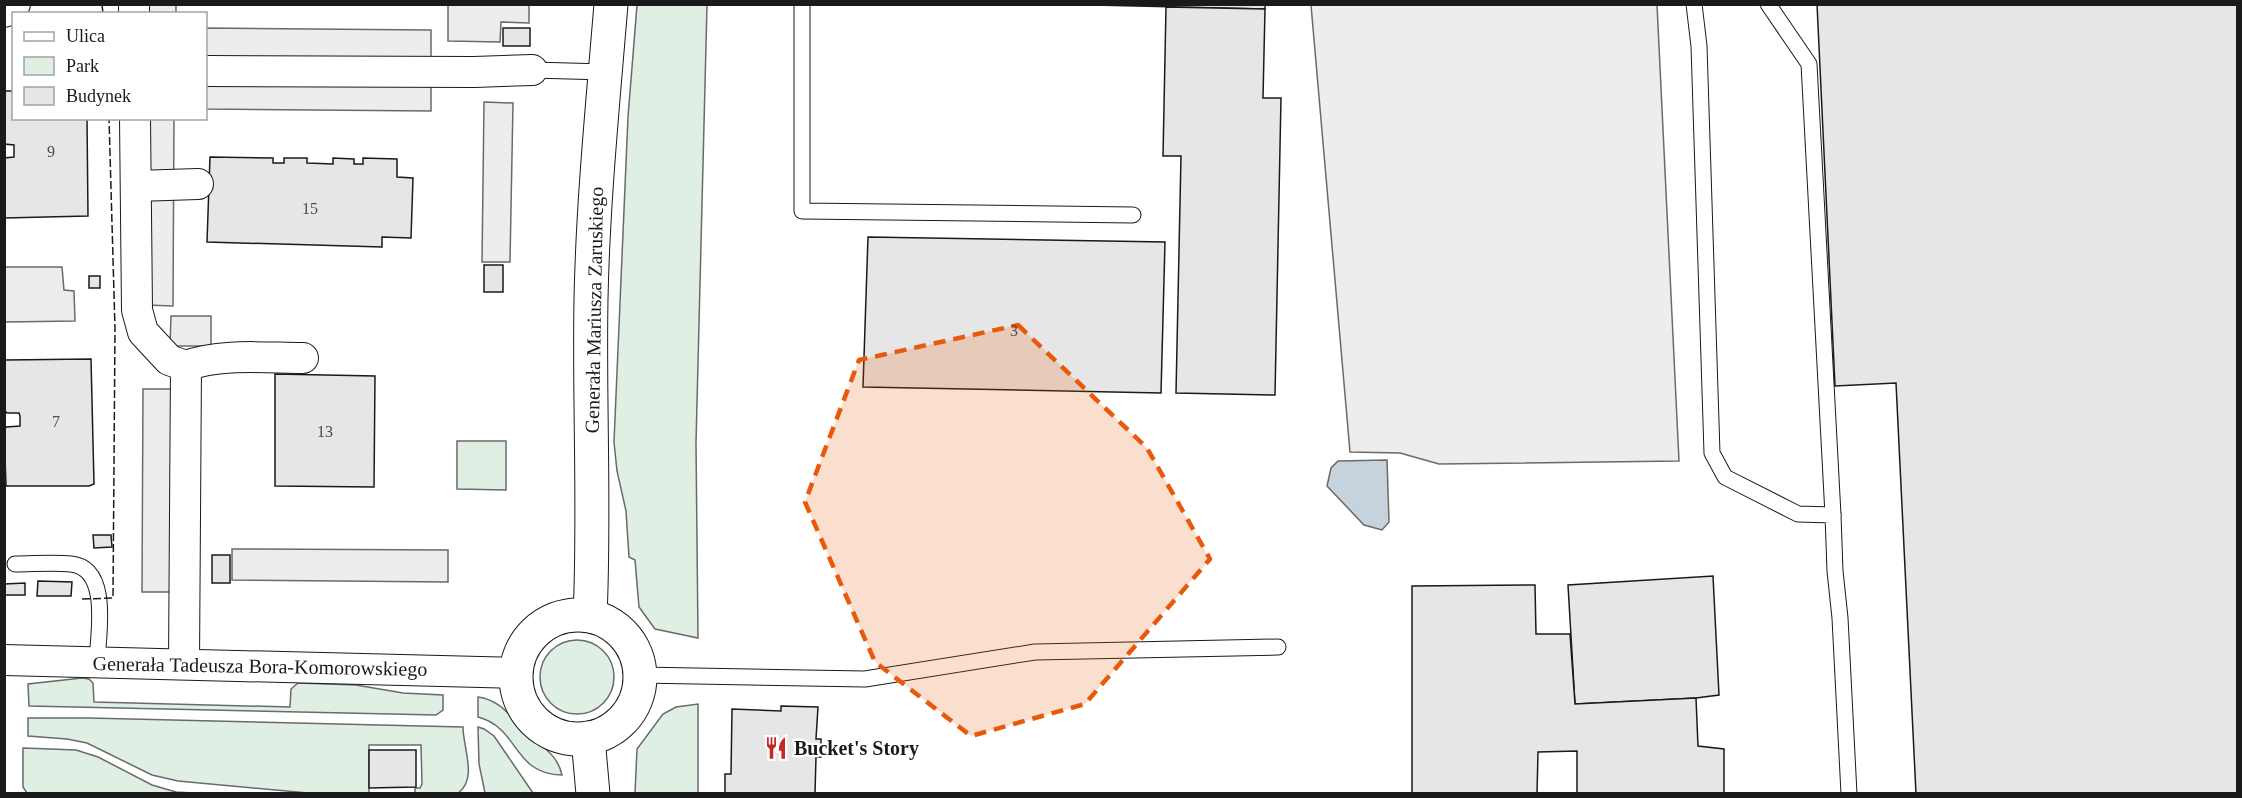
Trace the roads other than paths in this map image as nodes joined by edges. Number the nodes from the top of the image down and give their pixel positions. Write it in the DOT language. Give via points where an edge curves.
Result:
graph roads {
  1 [pos="15,4"];
  2 [pos="611,4"];
  3 [pos="802,4"];
  4 [pos="1694,4"];
  5 [pos="1768,4"];
  6 [pos="4,12"];
  7 [pos="207,70"];
  8 [pos="532,70"];
  9 [pos="606,72"];
  10 [pos="135,120"];
  11 [pos="198,184"];
  12 [pos="136,186"];
  13 [pos="1132,215"];
  14 [pos="303,358"];
  15 [pos="186,366"];
  16 [pos="1833,515"];
  17 [pos="15,564"];
  18 [pos="590,616"];
  19 [pos="1278,647"];
  20 [pos="4,660"];
  21 [pos="97,662"];
  22 [pos="184,664"];
  23 [pos="516,673"];
  24 [pos="640,675"];
  25 [pos="588,738"];
  26 [pos="593,794"];
  27 [pos="1849,794"];
  1 -- 6 [label="street"];
  2 -- 9 [label="street, Generała Mariusza Zaruskiego"];
  3 -- 13 [label="lane" via="802,211"];
  4 -- 16 [label="lane" via="1699,46 1712,453 1725,477 1735,483 1798,514"];
  5 -- 16 [label="lane" via="1809,64"];
  7 -- 8 [label="street"];
  8 -- 9 [label="lane"];
  9 -- 18 [label="street, Generała Mariusza Zaruskiego" via="591,295"];
  10 -- 12 [label="street"];
  11 -- 12 [label="street"];
  12 -- 15 [label="street" via="137,310 143,332 169,360"];
  14 -- 15 [label="street" via="214,359"];
  15 -- 22 [label="street"];
  16 -- 27 [label="lane"];
  17 -- 21 [label="lane" via="73,564 88,571 99,589"];
  18 -- 23 [label="street" via="561,617 546,623 525,644"];
  18 -- 24 [label="street" via="620,631 638,659"];
  19 -- 24 [label="lane" via="1035,652 865,679"];
  20 -- 21 [label="street, Generała Tadeusza Bora-Komorowskiego"];
  21 -- 22 [label="street, Generała Tadeusza Bora-Komorowskiego"];
  22 -- 23 [label="street, Generała Tadeusza Bora-Komorowskiego"];
  23 -- 25 [label="street" via="520,700 536,723 561,737"];
  24 -- 25 [label="street" via="639,690 626,716 603,734"];
  25 -- 26 [label="street"];
}
